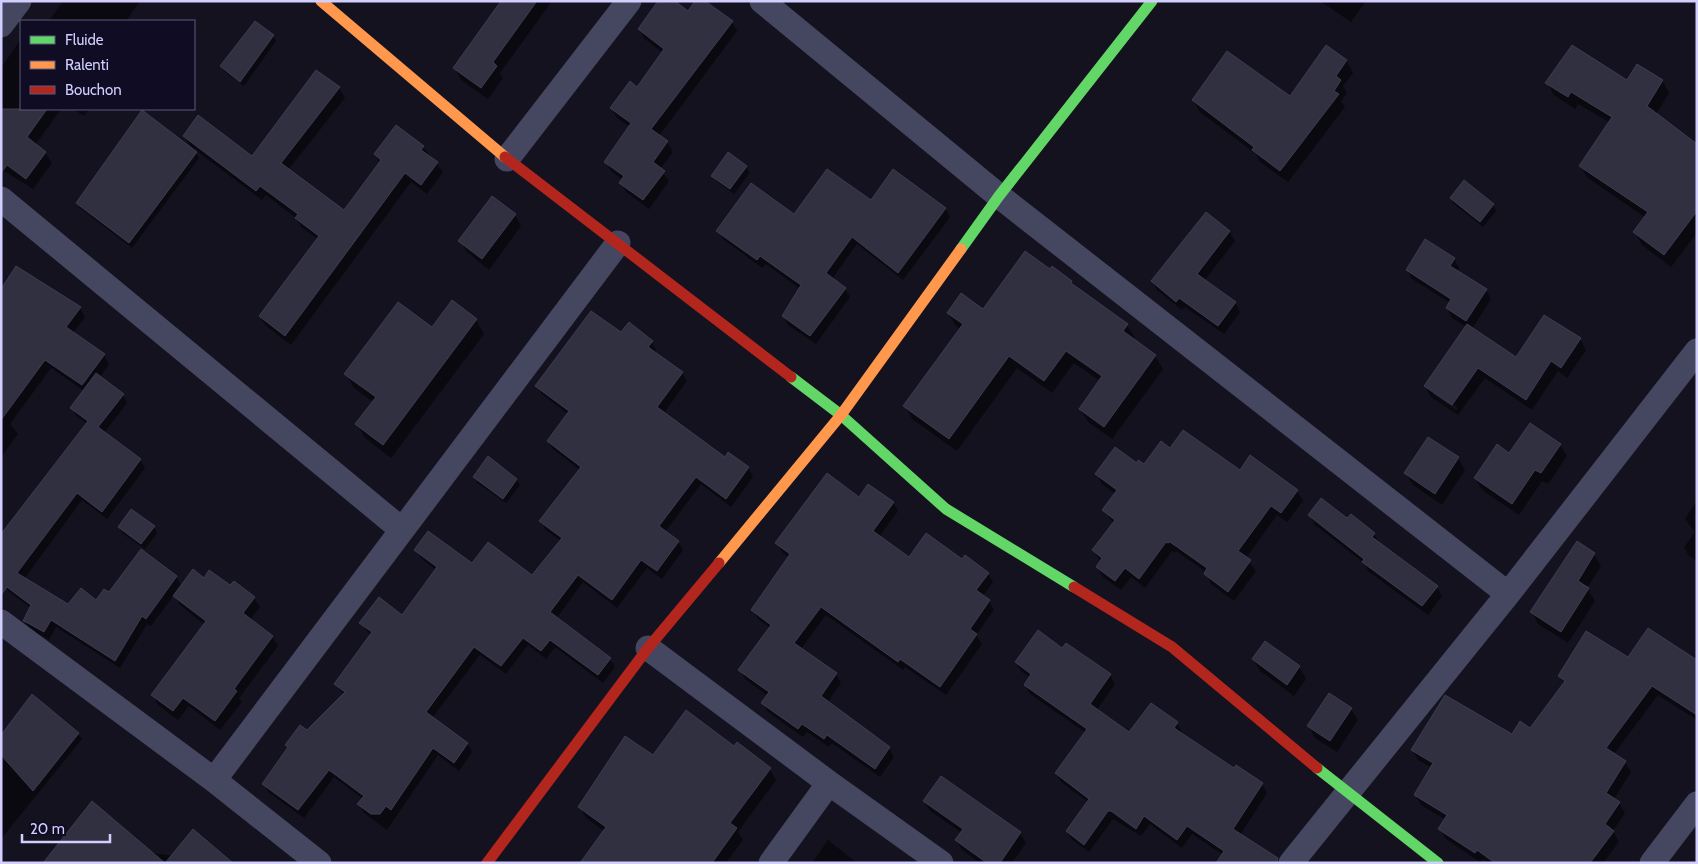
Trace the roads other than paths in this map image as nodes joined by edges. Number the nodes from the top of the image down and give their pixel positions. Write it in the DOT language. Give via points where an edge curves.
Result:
graph roads {
  1 [pos="19,1"];
  2 [pos="320,1"];
  3 [pos="629,1"];
  4 [pos="762,1"];
  5 [pos="1152,1"];
  6 [pos="1,24"];
  7 [pos="507,159"];
  8 [pos="999,196"];
  9 [pos="1,200"];
  10 [pos="618,243"];
  11 [pos="1697,350"];
  12 [pos="841,415"];
  13 [pos="401,529"];
  14 [pos="1508,594"];
  15 [pos="1,622"];
  16 [pos="648,648"];
  17 [pos="214,780"];
  18 [pos="829,783"];
  19 [pos="1346,792"];
  20 [pos="1697,804"];
  21 [pos="319,863"];
  22 [pos="487,863"];
  23 [pos="771,863"];
  24 [pos="941,863"];
  25 [pos="1292,863"];
  26 [pos="1438,863"];
  27 [pos="1652,863"];
  1 -- 6 [label="street"];
  2 -- 7 [label="street"];
  3 -- 7 [label="street"];
  4 -- 8 [label="street"];
  5 -- 8 [label="street"];
  7 -- 10 [label="street"];
  8 -- 12 [label="street"];
  8 -- 14 [label="street"];
  9 -- 13 [label="street"];
  10 -- 12 [label="street"];
  10 -- 13 [label="street"];
  11 -- 14 [label="street"];
  12 -- 16 [label="street"];
  12 -- 19 [label="street" via="946,509 1172,647"];
  13 -- 17 [label="street"];
  14 -- 19 [label="street"];
  15 -- 17 [label="street"];
  16 -- 18 [label="street"];
  16 -- 22 [label="street"];
  17 -- 21 [label="street"];
  18 -- 23 [label="street"];
  18 -- 24 [label="street"];
  19 -- 25 [label="street"];
  19 -- 26 [label="street"];
  20 -- 27 [label="street"];
}
